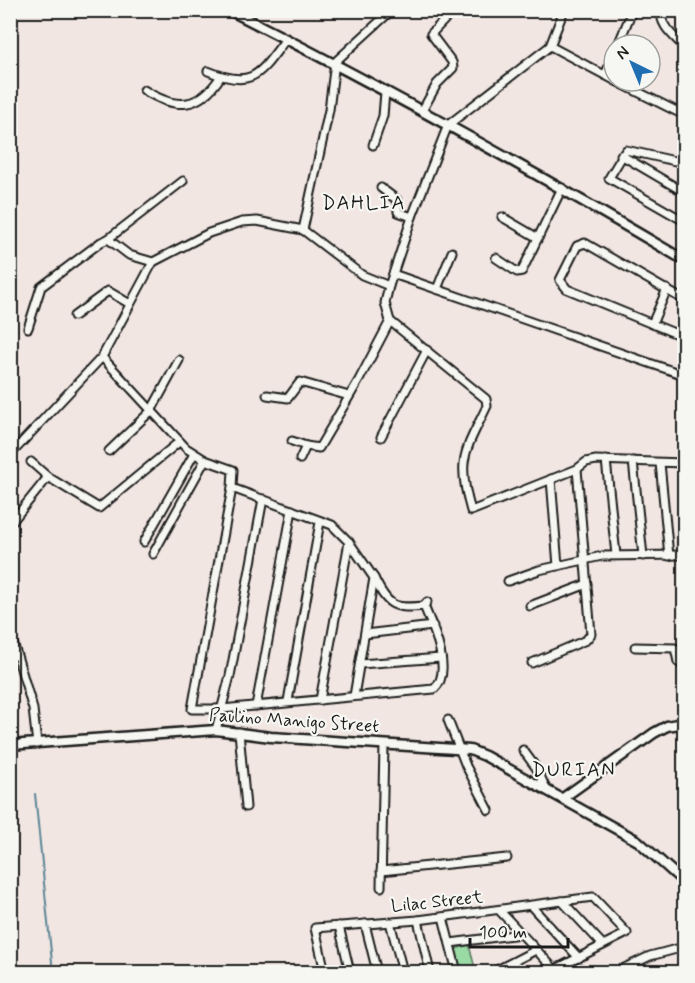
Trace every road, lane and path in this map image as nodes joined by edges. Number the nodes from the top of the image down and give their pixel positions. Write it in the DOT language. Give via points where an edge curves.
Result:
graph roads {
  1 [pos="229,10"];
  2 [pos="392,10"];
  3 [pos="454,10"];
  4 [pos="564,10"];
  5 [pos="662,10"];
  6 [pos="632,11"];
  7 [pos="623,33"];
  8 [pos="286,39"];
  9 [pos="550,46"];
  10 [pos="684,47"];
  11 [pos="335,62"];
  12 [pos="208,71"];
  13 [pos="602,73"];
  14 [pos="221,76"];
  15 [pos="144,90"];
  16 [pos="385,92"];
  17 [pos="639,93"];
  18 [pos="422,111"];
  19 [pos="684,115"];
  20 [pos="448,125"];
  21 [pos="373,145"];
  22 [pos="621,155"];
  23 [pos="684,163"];
  24 [pos="183,181"];
  25 [pos="381,188"];
  26 [pos="562,188"];
  27 [pos="684,192"];
  28 [pos="412,217"];
  29 [pos="502,217"];
  30 [pos="684,221"];
  31 [pos="303,230"];
  32 [pos="538,238"];
  33 [pos="108,239"];
  34 [pos="452,252"];
  35 [pos="495,258"];
  36 [pos="684,260"];
  37 [pos="153,262"];
  38 [pos="393,274"];
  39 [pos="389,286"];
  40 [pos="437,289"];
  41 [pos="667,289"];
  42 [pos="684,300"];
  43 [pos="130,304"];
  44 [pos="74,316"];
  45 [pos="390,321"];
  46 [pos="652,324"];
  47 [pos="28,328"];
  48 [pos="684,337"];
  49 [pos="426,350"];
  50 [pos="102,357"];
  51 [pos="179,360"];
  52 [pos="684,375"];
  53 [pos="267,395"];
  54 [pos="349,396"];
  55 [pos="151,411"];
  56 [pos="381,437"];
  57 [pos="291,441"];
  58 [pos="179,442"];
  59 [pos="13,445"];
  60 [pos="306,446"];
  61 [pos="109,451"];
  62 [pos="194,454"];
  63 [pos="10,455"];
  64 [pos="300,459"];
  65 [pos="205,460"];
  66 [pos="606,460"];
  67 [pos="633,461"];
  68 [pos="31,462"];
  69 [pos="660,462"];
  70 [pos="684,463"];
  71 [pos="577,469"];
  72 [pos="48,477"];
  73 [pos="551,479"];
  74 [pos="232,488"];
  75 [pos="263,499"];
  76 [pos="292,510"];
  77 [pos="320,522"];
  78 [pos="10,524"];
  79 [pos="144,542"];
  80 [pos="349,542"];
  81 [pos="153,554"];
  82 [pos="616,555"];
  83 [pos="684,555"];
  84 [pos="643,556"];
  85 [pos="669,556"];
  86 [pos="585,560"];
  87 [pos="558,566"];
  88 [pos="374,578"];
  89 [pos="508,581"];
  90 [pos="587,584"];
  91 [pos="530,606"];
  92 [pos="433,626"];
  93 [pos="10,632"];
  94 [pos="365,634"];
  95 [pos="635,647"];
  96 [pos="441,658"];
  97 [pos="532,663"];
  98 [pos="360,664"];
  99 [pos="684,666"];
  100 [pos="354,696"];
  101 [pos="320,700"];
  102 [pos="288,701"];
  103 [pos="256,706"];
  104 [pos="222,710"];
  105 [pos="448,720"];
  106 [pos="684,723"];
  107 [pos="216,730"];
  108 [pos="239,732"];
  109 [pos="37,744"];
  110 [pos="384,744"];
  111 [pos="10,745"];
  112 [pos="460,749"];
  113 [pos="523,750"];
  114 [pos="546,789"];
  115 [pos="563,798"];
  116 [pos="246,807"];
  117 [pos="489,810"];
  118 [pos="507,858"];
  119 [pos="381,871"];
  120 [pos="684,882"];
  121 [pos="381,887"];
  122 [pos="562,901"];
  123 [pos="531,906"];
  124 [pos="499,910"];
  125 [pos="443,917"];
  126 [pos="418,920"];
  127 [pos="390,922"];
  128 [pos="365,924"];
  129 [pos="339,926"];
  130 [pos="521,934"];
  131 [pos="450,943"];
  132 [pos="603,945"];
  133 [pos="684,947"];
  134 [pos="536,950"];
  135 [pos="579,958"];
  136 [pos="553,971"];
  137 [pos="325,972"];
  138 [pos="350,972"];
  139 [pos="377,972"];
  140 [pos="403,972"];
  141 [pos="430,972"];
  142 [pos="457,972"];
  143 [pos="493,972"];
  144 [pos="616,972"];
  1 -- 8 [label="street"];
  2 -- 11 [label="street"];
  3 -- 18 [label="street" via="431,34 453,62 453,68 437,84"];
  4 -- 9 [label="street"];
  5 -- 10 [label="street" via="664,25"];
  6 -- 7 [label="street"];
  8 -- 11 [label="street"];
  8 -- 14 [label="street" via="251,77 237,80"];
  9 -- 13 [label="street"];
  9 -- 20 [label="street"];
  11 -- 16 [label="street"];
  11 -- 31 [label="street" via="329,110"];
  12 -- 14 [label="street"];
  14 -- 15 [label="street" via="202,98 180,105 167,103"];
  16 -- 18 [label="street"];
  16 -- 21 [label="street" via="383,116"];
  17 -- 19 [label="street"];
  18 -- 20 [label="street"];
  20 -- 26 [label="street"];
  20 -- 28 [label="street"];
  22 -- 23 [label="street" via="629,150"];
  22 -- 27 [label="street"];
  22 -- 30 [label="street" via="609,178"];
  24 -- 33 [label="street"];
  25 -- 28 [label="street" via="397,200 398,212"];
  26 -- 32 [label="street"];
  26 -- 36 [label="street"];
  28 -- 38 [label="street"];
  29 -- 32 [label="street"];
  31 -- 37 [label="street" via="242,222 210,233"];
  31 -- 39 [label="street" via="362,275"];
  32 -- 35 [label="street" via="520,272"];
  33 -- 37 [label="street" via="129,255"];
  33 -- 47 [label="street" via="41,287"];
  34 -- 40 [label="street"];
  37 -- 43 [label="street"];
  38 -- 39 [label="street"];
  38 -- 40 [label="street"];
  39 -- 45 [label="street" via="385,303"];
  40 -- 52 [label="street"];
  41 -- 42 [label="street"];
  41 -- 46 [label="street"];
  41 -- 46 [label="street" via="585,243 577,246 560,280 567,289"];
  43 -- 44 [label="street" via="104,292"];
  43 -- 50 [label="street"];
  45 -- 49 [label="street"];
  45 -- 54 [label="street"];
  46 -- 48 [label="street"];
  49 -- 56 [label="street"];
  49 -- 73 [label="street" via="487,402 463,464 462,480 471,511"];
  50 -- 55 [label="street"];
  50 -- 59 [label="street"];
  51 -- 55 [label="street"];
  53 -- 54 [label="street" via="288,398 300,382"];
  54 -- 60 [label="street" via="320,448"];
  55 -- 58 [label="street"];
  55 -- 61 [label="street"];
  57 -- 60 [label="street"];
  58 -- 62 [label="street"];
  58 -- 72 [label="street" via="99,508"];
  59 -- 63 [label="street"];
  60 -- 64 [label="street"];
  62 -- 65 [label="street"];
  62 -- 79 [label="street"];
  65 -- 74 [label="street" via="232,469"];
  65 -- 81 [label="street"];
  66 -- 67 [label="street"];
  66 -- 71 [label="street" via="590,461"];
  66 -- 82 [label="street"];
  67 -- 69 [label="street"];
  67 -- 84 [label="street"];
  68 -- 72 [label="street"];
  69 -- 70 [label="street"];
  69 -- 85 [label="street"];
  71 -- 73 [label="street"];
  71 -- 86 [label="street"];
  72 -- 78 [label="street"];
  73 -- 87 [label="street"];
  74 -- 75 [label="street"];
  74 -- 104 [label="street" via="192,706 196,710"];
  75 -- 76 [label="street"];
  75 -- 104 [label="street"];
  76 -- 77 [label="street"];
  76 -- 103 [label="street"];
  77 -- 80 [label="street" via="332,525"];
  77 -- 102 [label="street"];
  80 -- 88 [label="street"];
  80 -- 101 [label="street"];
  82 -- 84 [label="street"];
  82 -- 86 [label="street"];
  83 -- 85 [label="street"];
  84 -- 85 [label="street"];
  86 -- 87 [label="street"];
  86 -- 90 [label="street"];
  87 -- 89 [label="street"];
  88 -- 92 [label="street" via="400,609 425,604"];
  88 -- 94 [label="street"];
  90 -- 91 [label="street"];
  90 -- 97 [label="street" via="590,637"];
  92 -- 94 [label="street"];
  92 -- 96 [label="street"];
  93 -- 109 [label="street" via="33,709"];
  94 -- 98 [label="street"];
  95 -- 99 [label="street" via="675,648 678,662"];
  96 -- 98 [label="street"];
  96 -- 100 [label="street" via="440,680 434,689"];
  98 -- 100 [label="street"];
  100 -- 101 [label="street"];
  101 -- 102 [label="street"];
  102 -- 103 [label="street"];
  103 -- 104 [label="street"];
  104 -- 107 [label="street"];
  105 -- 112 [label="street"];
  106 -- 115 [label="street" via="654,733"];
  107 -- 108 [label="street, Paulino Manigo Street"];
  107 -- 109 [label="street, Paulino Manigo Street"];
  108 -- 110 [label="street, Paulino Manigo Street"];
  108 -- 116 [label="street"];
  109 -- 111 [label="street, Paulino Manigo Street"];
  110 -- 112 [label="street, Paulino Manigo Street"];
  110 -- 119 [label="street"];
  112 -- 114 [label="street, Paulino Manigo Street" via="485,756"];
  112 -- 117 [label="street"];
  113 -- 114 [label="street"];
  114 -- 115 [label="street, Paulino Manigo Street"];
  115 -- 120 [label="street, Paulino Manigo Street" via="649,848"];
  118 -- 119 [label="street"];
  119 -- 121 [label="street"];
  122 -- 123 [label="street, Lilac Street"];
  122 -- 132 [label="street"];
  122 -- 132 [label="street, Lilac Street" via="593,897 627,933"];
  123 -- 124 [label="street, Lilac Street"];
  123 -- 135 [label="street"];
  124 -- 125 [label="street, Lilac Street"];
  124 -- 130 [label="street"];
  125 -- 126 [label="street, Lilac Street"];
  125 -- 131 [label="street"];
  126 -- 127 [label="street, Lilac Street"];
  126 -- 141 [label="street"];
  127 -- 128 [label="street, Lilac Street"];
  127 -- 140 [label="street"];
  128 -- 129 [label="street, Lilac Street"];
  128 -- 139 [label="street"];
  129 -- 137 [label="street, Lilac Street" via="315,928"];
  129 -- 138 [label="street"];
  130 -- 131 [label="street"];
  130 -- 134 [label="street"];
  131 -- 142 [label="street"];
  132 -- 135 [label="street"];
  133 -- 144 [label="street" via="650,956"];
  134 -- 136 [label="street"];
  134 -- 143 [label="street"];
  135 -- 136 [label="street"];
}
